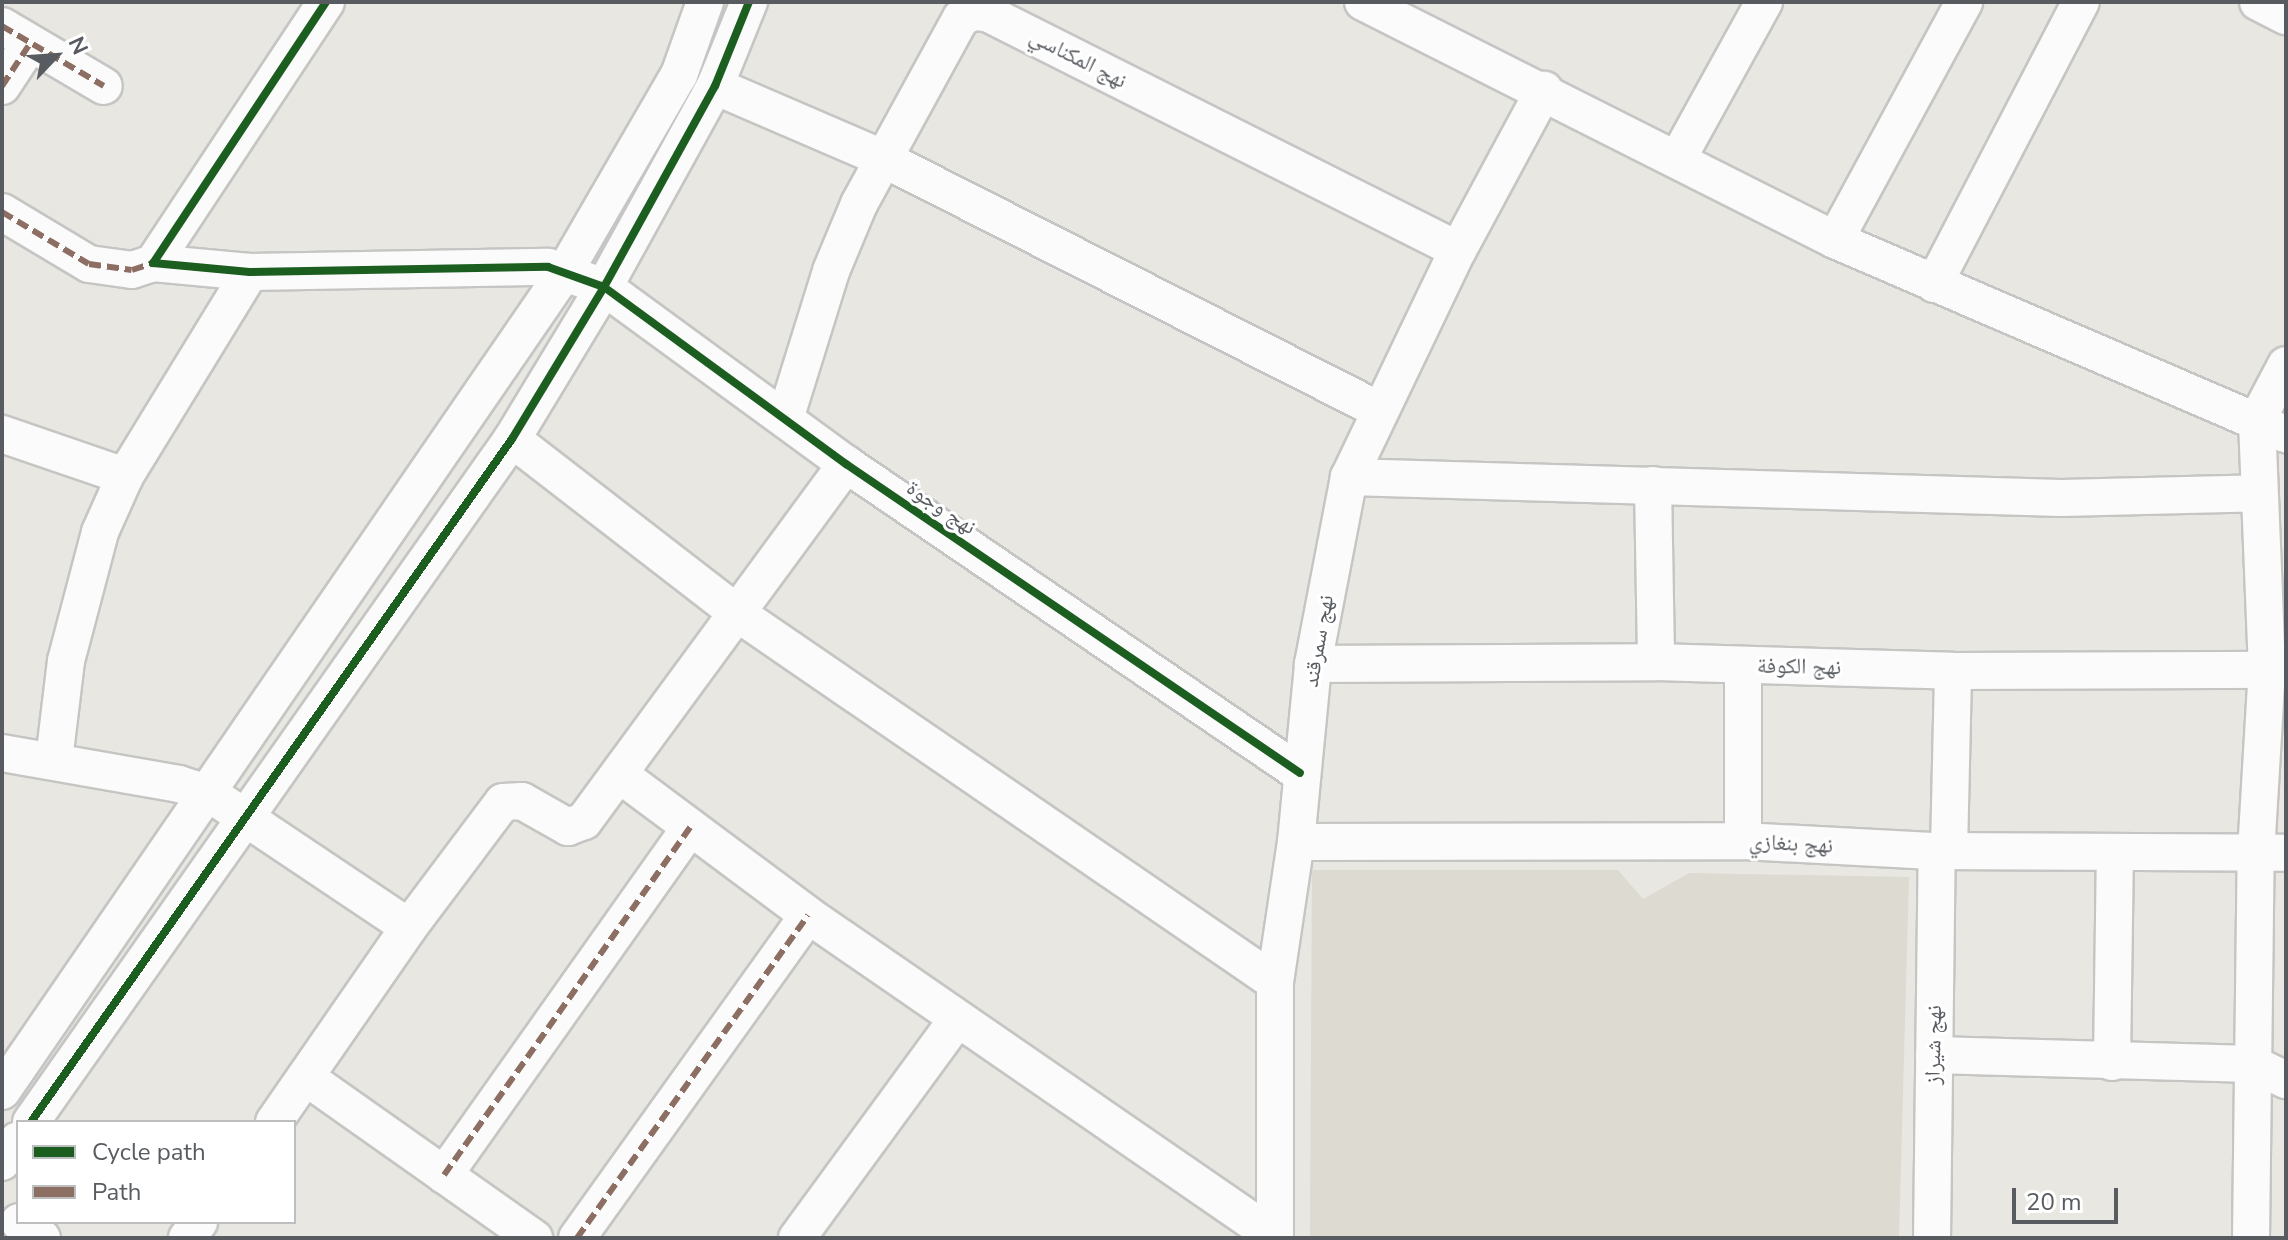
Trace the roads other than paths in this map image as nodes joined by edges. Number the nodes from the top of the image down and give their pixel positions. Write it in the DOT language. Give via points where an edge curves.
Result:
graph roads {
  1 [pos="326,2"];
  2 [pos="705,2"];
  3 [pos="749,2"];
  4 [pos="1363,2"];
  5 [pos="1764,2"];
  6 [pos="1964,2"];
  7 [pos="2081,2"];
  8 [pos="2258,2"];
  9 [pos="2286,16"];
  10 [pos="15,35"];
  11 [pos="2,86"];
  12 [pos="104,86"];
  13 [pos="715,86"];
  14 [pos="1544,90"];
  15 [pos="882,158"];
  16 [pos="1678,158"];
  17 [pos="2,212"];
  18 [pos="1835,240"];
  19 [pos="1458,250"];
  20 [pos="153,263"];
  21 [pos="250,272"];
  22 [pos="564,273"];
  23 [pos="1934,284"];
  24 [pos="604,287"];
  25 [pos="2286,365"];
  26 [pos="1379,410"];
  27 [pos="785,419"];
  28 [pos="2272,427"];
  29 [pos="2,434"];
  30 [pos="512,439"];
  31 [pos="846,464"];
  32 [pos="125,476"];
  33 [pos="1349,477"];
  34 [pos="1653,485"];
  35 [pos="2259,493"];
  36 [pos="737,613"];
  37 [pos="1656,662"];
  38 [pos="1313,664"];
  39 [pos="1743,666"];
  40 [pos="2276,670"];
  41 [pos="1953,671"];
  42 [pos="2,753"];
  43 [pos="54,760"];
  44 [pos="1300,773"];
  45 [pos="619,774"];
  46 [pos="210,794"];
  47 [pos="248,818"];
  48 [pos="690,827"];
  49 [pos="1743,841"];
  50 [pos="1296,842"];
  51 [pos="1943,851"];
  52 [pos="2271,853"];
  53 [pos="2115,854"];
  54 [pos="808,915"];
  55 [pos="409,927"];
  56 [pos="1275,982"];
  57 [pos="957,1019"];
  58 [pos="1934,1055"];
  59 [pos="2112,1062"];
  60 [pos="2253,1064"];
  61 [pos="307,1078"];
  62 [pos="2286,1080"];
  63 [pos="2,1091"];
  64 [pos="32,1120"];
  65 [pos="276,1120"];
  66 [pos="16,1143"];
  67 [pos="2,1162"];
  68 [pos="444,1175"];
  69 [pos="21,1224"];
  70 [pos="42,1238"];
  71 [pos="534,1238"];
  72 [pos="577,1238"];
  73 [pos="797,1238"];
  74 [pos="1275,1238"];
  75 [pos="1932,1238"];
  76 [pos="2251,1238"];
  1 -- 20 [label="street"];
  2 -- 22 [label="street" via="679,75"];
  3 -- 13 [label="street"];
  4 -- 14 [label="street"];
  5 -- 16 [label="street"];
  6 -- 18 [label="street"];
  7 -- 23 [label="street"];
  8 -- 9 [label="street"];
  10 -- 11 [label="street"];
  10 -- 12 [label="street"];
  13 -- 15 [label="street"];
  13 -- 24 [label="street"];
  14 -- 16 [label="street"];
  14 -- 19 [label="street, نهج سمرقند"];
  15 -- 19 [label="street, نهج المكناسي" via="961,18 987,13"];
  15 -- 26 [label="street"];
  15 -- 27 [label="street, نهج المكناسي" via="831,271"];
  16 -- 18 [label="street"];
  17 -- 20 [label="street, نهج وجوة" via="89,264 132,270"];
  18 -- 23 [label="street"];
  19 -- 26 [label="street, نهج سمرقند"];
  20 -- 21 [label="street, نهج وجوة"];
  21 -- 22 [label="street, نهج وجوة" via="548,267"];
  21 -- 32 [label="street"];
  22 -- 24 [label="street, نهج وجوة"];
  22 -- 46 [label="street"];
  23 -- 28 [label="street"];
  24 -- 27 [label="street, نهج وجوة"];
  24 -- 30 [label="street"];
  25 -- 28 [label="street"];
  26 -- 33 [label="street, نهج سمرقند"];
  27 -- 31 [label="street, نهج وجوة"];
  28 -- 35 [label="street"];
  29 -- 32 [label="street"];
  30 -- 36 [label="street"];
  30 -- 47 [label="street"];
  31 -- 36 [label="street"];
  31 -- 44 [label="street, نهج وجوة"];
  32 -- 43 [label="street" via="83,587 66,661"];
  33 -- 34 [label="street"];
  33 -- 38 [label="street, نهج سمرقند"];
  34 -- 35 [label="street" via="2061,498"];
  34 -- 37 [label="street"];
  35 -- 40 [label="street"];
  36 -- 45 [label="street"];
  36 -- 56 [label="street"];
  37 -- 38 [label="street, نهج الكوفة"];
  37 -- 39 [label="street, نهج الكوفة"];
  38 -- 44 [label="street, نهج سمرقند"];
  39 -- 41 [label="street, نهج الكوفة"];
  39 -- 49 [label="street"];
  40 -- 41 [label="street, نهج الكوفة"];
  40 -- 52 [label="street"];
  41 -- 51 [label="street, نهج شيراز"];
  42 -- 43 [label="street"];
  43 -- 46 [label="street"];
  44 -- 50 [label="street, نهج سمرقند"];
  45 -- 48 [label="street"];
  45 -- 55 [label="street" via="577,826 568,827 522,801 503,802"];
  46 -- 47 [label="street"];
  46 -- 63 [label="street"];
  47 -- 55 [label="street"];
  47 -- 64 [label="street"];
  48 -- 54 [label="street"];
  48 -- 68 [label="street"];
  49 -- 50 [label="street, نهج بنغازي"];
  49 -- 51 [label="street, نهج بنغازي"];
  50 -- 56 [label="street, نهج سمرقند"];
  51 -- 53 [label="street, نهج بنغازي"];
  51 -- 58 [label="street, نهج شيراز"];
  52 -- 53 [label="street, نهج بنغازي"];
  52 -- 60 [label="street"];
  53 -- 59 [label="street"];
  54 -- 57 [label="street"];
  54 -- 72 [label="street"];
  55 -- 61 [label="street"];
  56 -- 74 [label="street, نهج سمرقند"];
  57 -- 73 [label="street"];
  57 -- 74 [label="street"];
  58 -- 59 [label="street"];
  58 -- 75 [label="street, نهج شيراز"];
  59 -- 60 [label="street"];
  60 -- 62 [label="street"];
  60 -- 76 [label="street"];
  61 -- 65 [label="street"];
  61 -- 68 [label="street"];
  66 -- 67 [label="street"];
  68 -- 71 [label="street"];
  69 -- 70 [label="street"];
}
